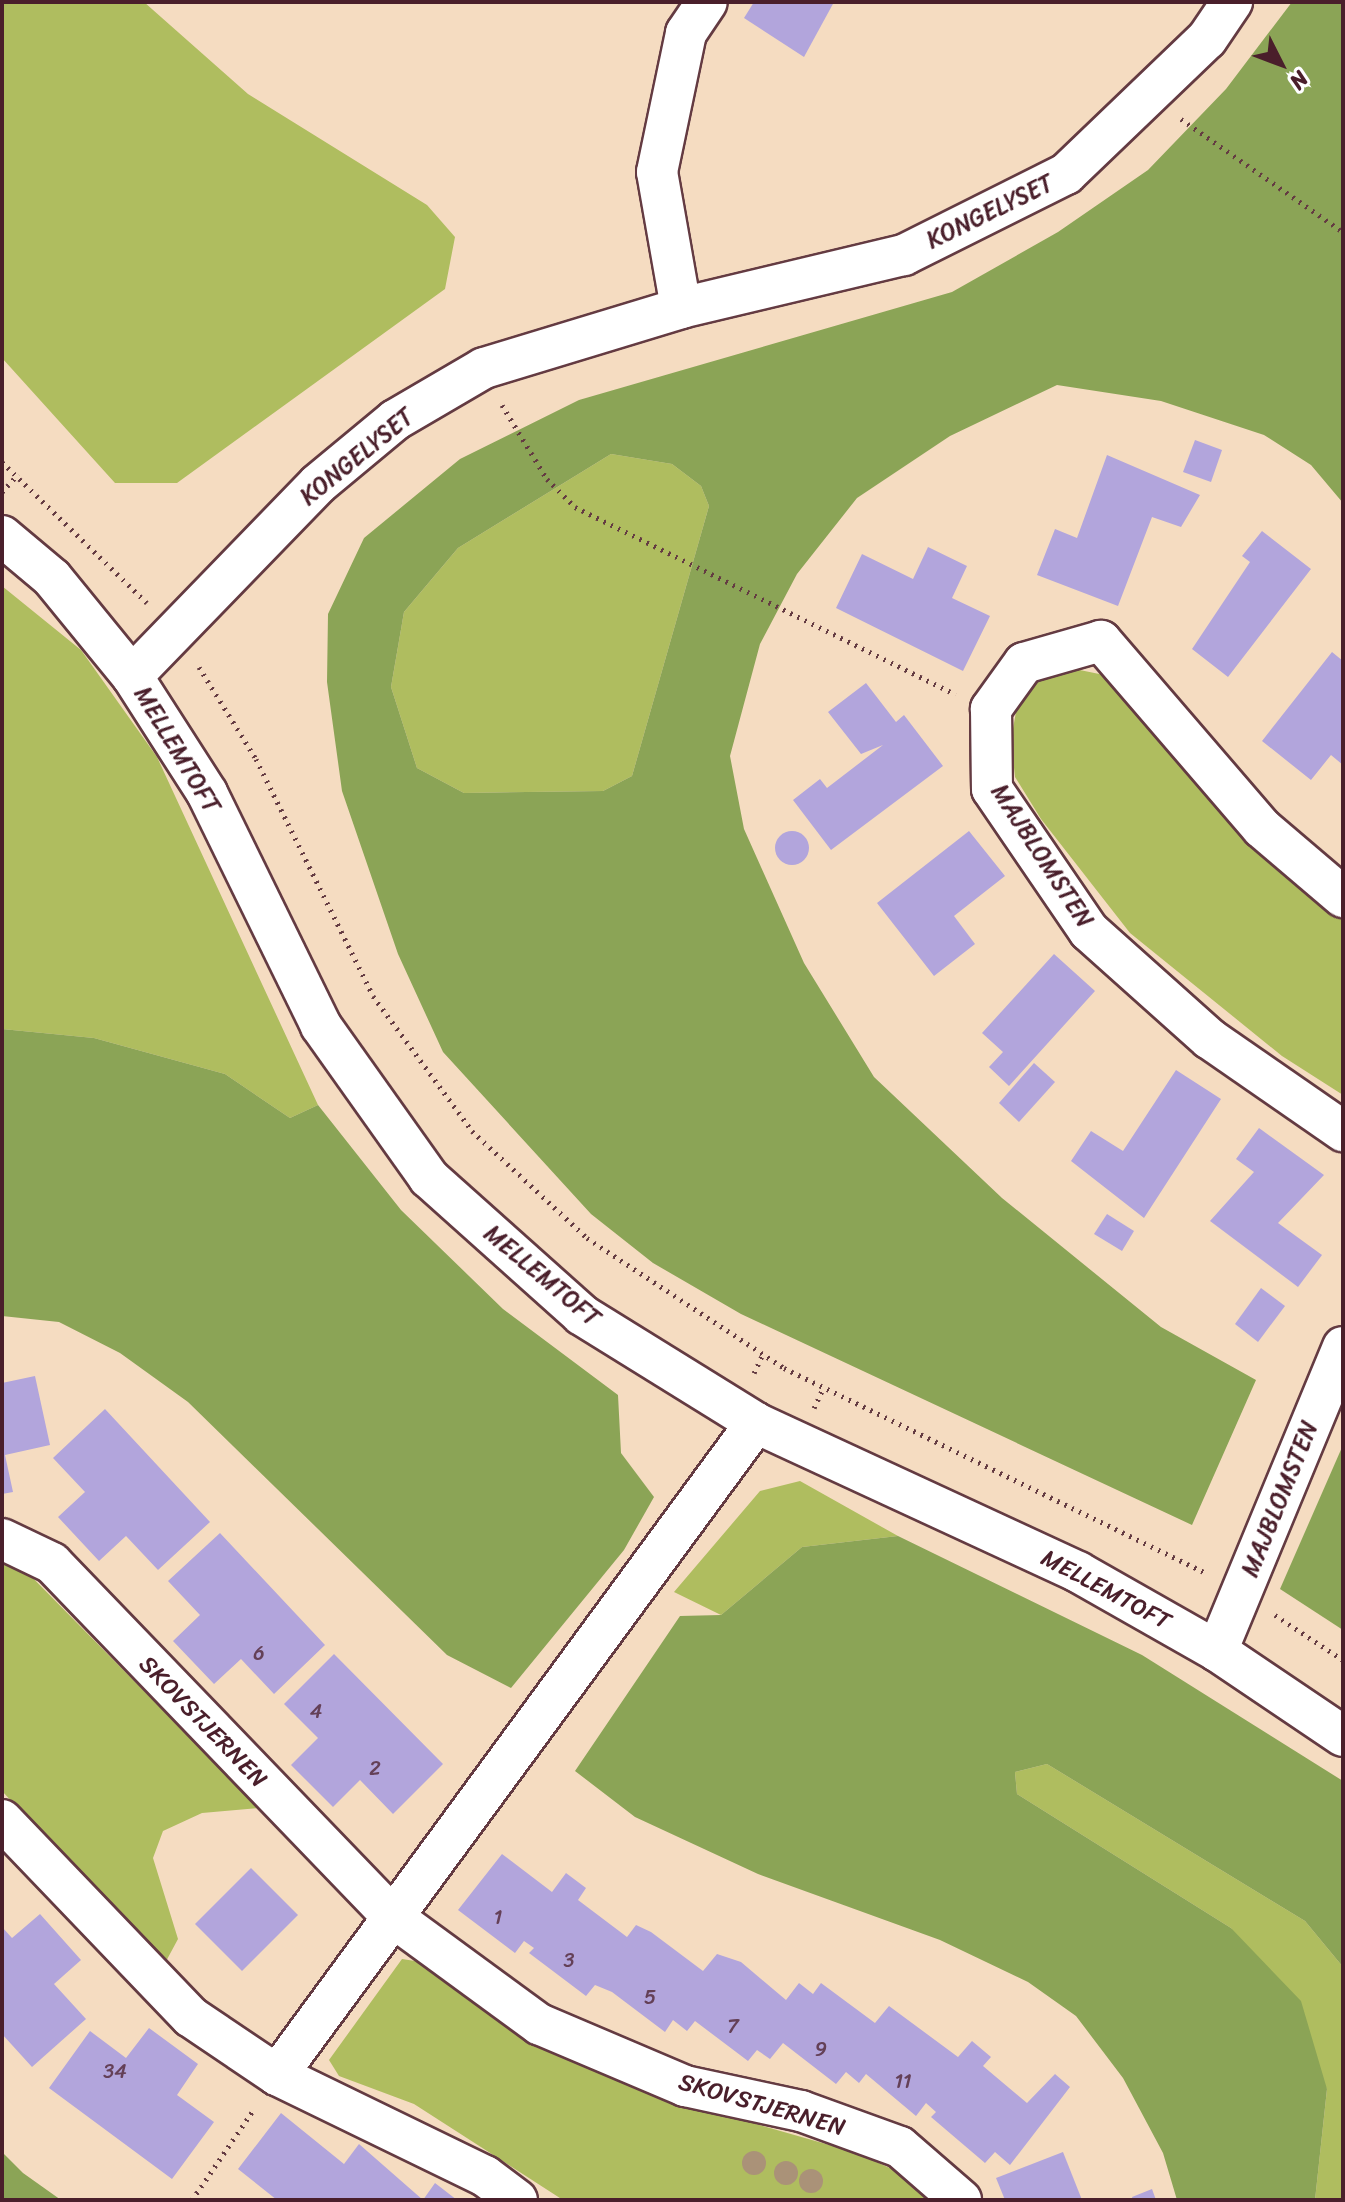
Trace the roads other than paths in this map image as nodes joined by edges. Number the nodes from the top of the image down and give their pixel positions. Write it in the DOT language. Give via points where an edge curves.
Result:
graph roads {
  1 [pos="707,2"];
  2 [pos="1232,2"];
  3 [pos="681,308"];
  4 [pos="2,536"];
  5 [pos="132,676"];
  6 [pos="1343,897"];
  7 [pos="1343,1131"];
  8 [pos="1343,1347"];
  9 [pos="756,1423"];
  10 [pos="2,1539"];
  11 [pos="1217,1651"];
  12 [pos="1343,1736"];
  13 [pos="2,1820"];
  14 [pos="394,1918"];
  15 [pos="277,2075"];
  16 [pos="517,2200"];
  17 [pos="961,2200"];
  1 -- 3 [label="street" via="686,33 657,172"];
  2 -- 3 [label="street, KONGELYSET" via="1207,39 1066,174 904,255"];
  3 -- 5 [label="street, KONGELYSET" via="484,368 395,420 318,484"];
  4 -- 5 [label="street, MELLEMTOFT" via="52,578"];
  5 -- 9 [label="street, MELLEMTOFT" via="207,793 321,1026 429,1178 582,1315"];
  6 -- 7 [label="street, MAJBLOMSTEN" via="1262,828 1101,641 1024,663 991,709 992,789 1089,931 1210,1039"];
  8 -- 11 [label="street, MAJBLOMSTEN"];
  9 -- 11 [label="street, MELLEMTOFT" via="1078,1572"];
  9 -- 14 [label="street"];
  10 -- 14 [label="street, SKOVSTJERNEN" via="52,1563"];
  11 -- 12 [label="street, MELLEMTOFT"];
  13 -- 15 [label="street" via="191,2017"];
  14 -- 15 [label="street"];
  14 -- 17 [label="street, SKOVSTJERNEN" via="539,2024 685,2086 801,2111 900,2147"];
  15 -- 16 [label="street" via="485,2176"];
}
